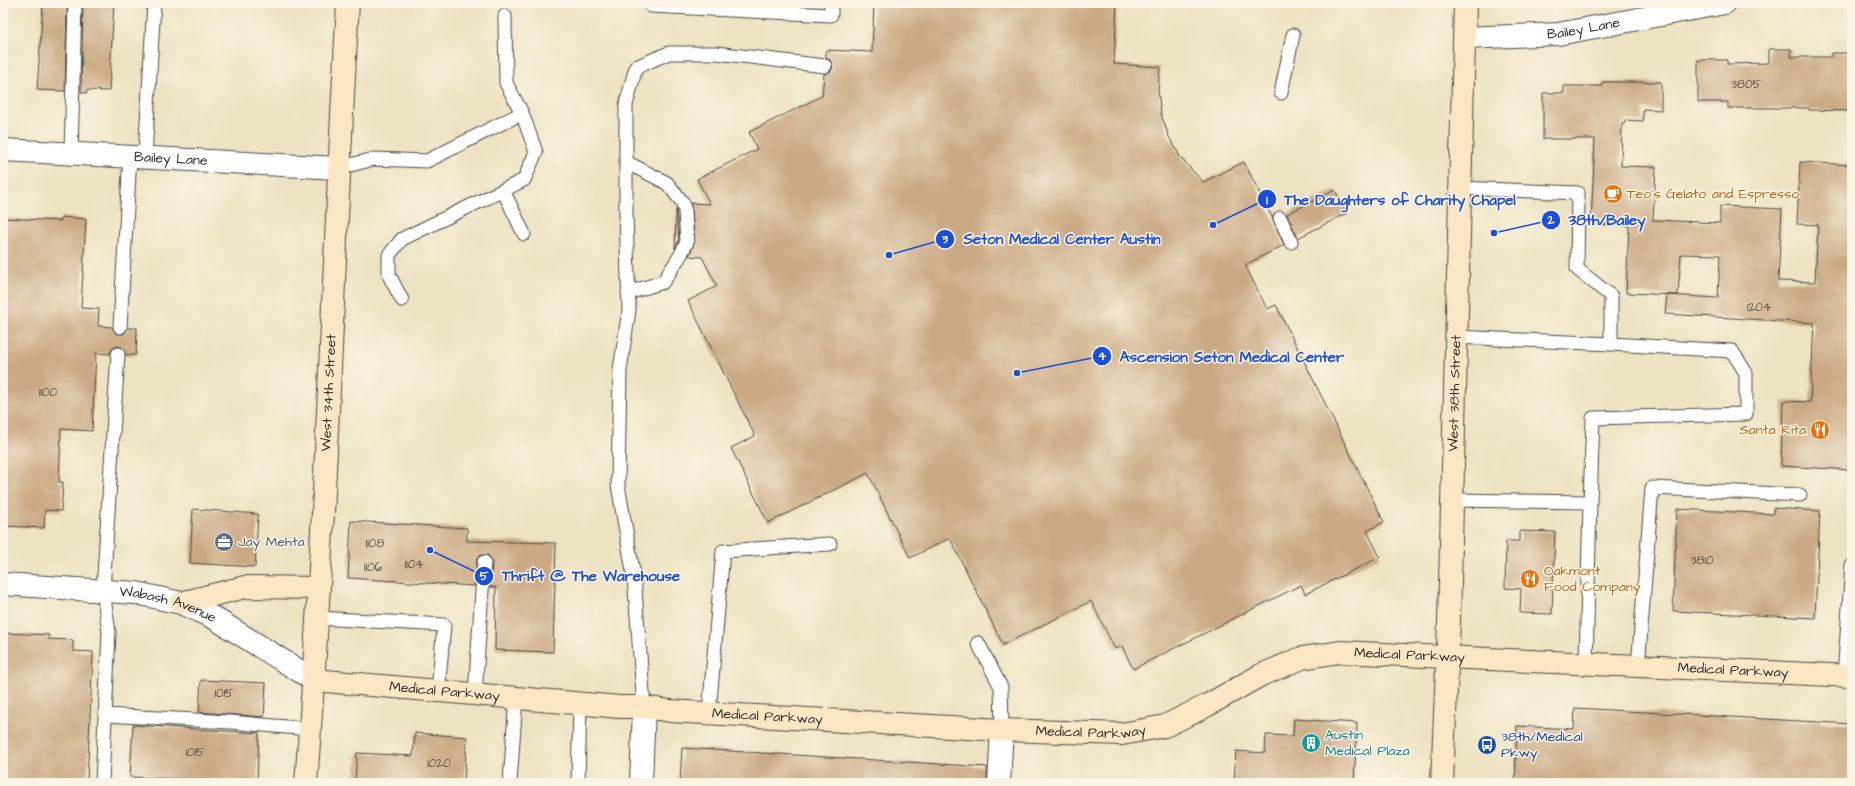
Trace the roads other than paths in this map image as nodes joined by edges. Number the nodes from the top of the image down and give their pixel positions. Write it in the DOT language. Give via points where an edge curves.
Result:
graph roads {
  1 [pos="76,3"];
  2 [pos="154,3"];
  3 [pos="348,3"];
  4 [pos="831,3"];
  5 [pos="1465,3"];
  6 [pos="1725,3"];
  7 [pos="651,6"];
  8 [pos="505,16"];
  9 [pos="1293,35"];
  10 [pos="1464,38"];
  11 [pos="825,66"];
  12 [pos="1281,93"];
  13 [pos="522,114"];
  14 [pos="3,150"];
  15 [pos="71,154"];
  16 [pos="137,157"];
  17 [pos="626,162"];
  18 [pos="339,168"];
  19 [pos="1460,188"];
  20 [pos="504,190"];
  21 [pos="1280,218"];
  22 [pos="524,234"];
  23 [pos="1291,242"];
  24 [pos="628,293"];
  25 [pos="402,300"];
  26 [pos="120,327"];
  27 [pos="1456,337"];
  28 [pos="1611,344"];
  29 [pos="118,354"];
  30 [pos="1800,494"];
  31 [pos="1452,500"];
  32 [pos="1590,502"];
  33 [pos="830,544"];
  34 [pos="484,562"];
  35 [pos="1852,566"];
  36 [pos="3,584"];
  37 [pos="319,588"];
  38 [pos="103,591"];
  39 [pos="180,603"];
  40 [pos="317,618"];
  41 [pos="978,643"];
  42 [pos="1447,658"];
  43 [pos="1586,664"];
  44 [pos="1638,666"];
  45 [pos="1848,676"];
  46 [pos="314,680"];
  47 [pos="438,691"];
  48 [pos="475,694"];
  49 [pos="516,698"];
  50 [pos="580,703"];
  51 [pos="644,707"];
  52 [pos="710,713"];
  53 [pos="105,715"];
  54 [pos="310,729"];
  55 [pos="1002,730"];
  56 [pos="102,783"];
  57 [pos="306,783"];
  58 [pos="510,783"];
  59 [pos="578,783"];
  60 [pos="641,783"];
  61 [pos="999,783"];
  62 [pos="1442,783"];
  1 -- 15 [label="lane"];
  2 -- 16 [label="lane"];
  3 -- 18 [label="street, West 34th Street"];
  4 -- 7 [label="lane" via="831,15"];
  5 -- 10 [label="street, West 38th Street"];
  6 -- 10 [label="street, Bailey Lane" via="1558,34"];
  8 -- 13 [label="lane" via="506,83"];
  9 -- 12 [label="lane"];
  10 -- 19 [label="street, West 38th Street"];
  11 -- 17 [label="lane" via="716,53 669,53 636,67 626,105"];
  13 -- 18 [label="lane" via="427,161 374,159"];
  13 -- 20 [label="lane" via="536,152 524,180"];
  14 -- 15 [label="street, Bailey Lane"];
  15 -- 16 [label="street, Bailey Lane"];
  16 -- 18 [label="street, Bailey Lane"];
  16 -- 26 [label="lane"];
  17 -- 24 [label="lane"];
  17 -- 24 [label="lane" via="668,183 685,211 687,242 663,282"];
  18 -- 37 [label="street, West 34th Street"];
  19 -- 27 [label="street, West 38th Street"];
  19 -- 28 [label="lane" via="1578,193 1578,270 1611,296"];
  20 -- 22 [label="lane"];
  20 -- 25 [label="lane" via="402,239 389,255 389,275"];
  21 -- 23 [label="lane"];
  24 -- 51 [label="lane" via="629,310 620,370 618,485 634,577"];
  27 -- 28 [label="lane"];
  27 -- 31 [label="street, West 38th Street"];
  28 -- 32 [label="lane" via="1732,351 1746,373 1746,414 1593,418"];
  29 -- 38 [label="lane"];
  30 -- 44 [label="lane" via="1652,488"];
  31 -- 32 [label="lane"];
  31 -- 42 [label="street, West 38th Street"];
  32 -- 43 [label="lane"];
  33 -- 52 [label="lane" via="723,550"];
  34 -- 48 [label="lane"];
  35 -- 45 [label="lane"];
  36 -- 38 [label="street, Wabash Avenue"];
  37 -- 39 [label="street" via="245,587"];
  37 -- 40 [label="street, West 34th Street"];
  38 -- 39 [label="street, Wabash Avenue" via="136,593"];
  38 -- 53 [label="lane" via="109,632"];
  39 -- 46 [label="street, Wabash Avenue" via="214,618"];
  40 -- 46 [label="street, West 34th Street"];
  40 -- 47 [label="lane" via="444,625"];
  41 -- 55 [label="lane" via="1001,687"];
  42 -- 43 [label="street, Medical Parkway"];
  42 -- 55 [label="street, Medical Parkway" via="1340,652 1302,658 1261,675 1165,726 1122,734"];
  42 -- 62 [label="street, West 38th Street"];
  43 -- 44 [label="street, Medical Parkway"];
  44 -- 45 [label="street, Medical Parkway"];
  46 -- 47 [label="street, Medical Parkway"];
  46 -- 54 [label="street, West 34th Street"];
  47 -- 48 [label="street, Medical Parkway"];
  48 -- 49 [label="street, Medical Parkway"];
  49 -- 50 [label="street, Medical Parkway"];
  49 -- 58 [label="lane"];
  50 -- 51 [label="street, Medical Parkway"];
  50 -- 59 [label="lane"];
  51 -- 52 [label="street, Medical Parkway"];
  51 -- 60 [label="street"];
  52 -- 55 [label="street, Medical Parkway"];
  53 -- 54 [label="lane"];
  53 -- 56 [label="lane"];
  54 -- 57 [label="street, West 34th Street"];
  55 -- 61 [label="street"];
}
